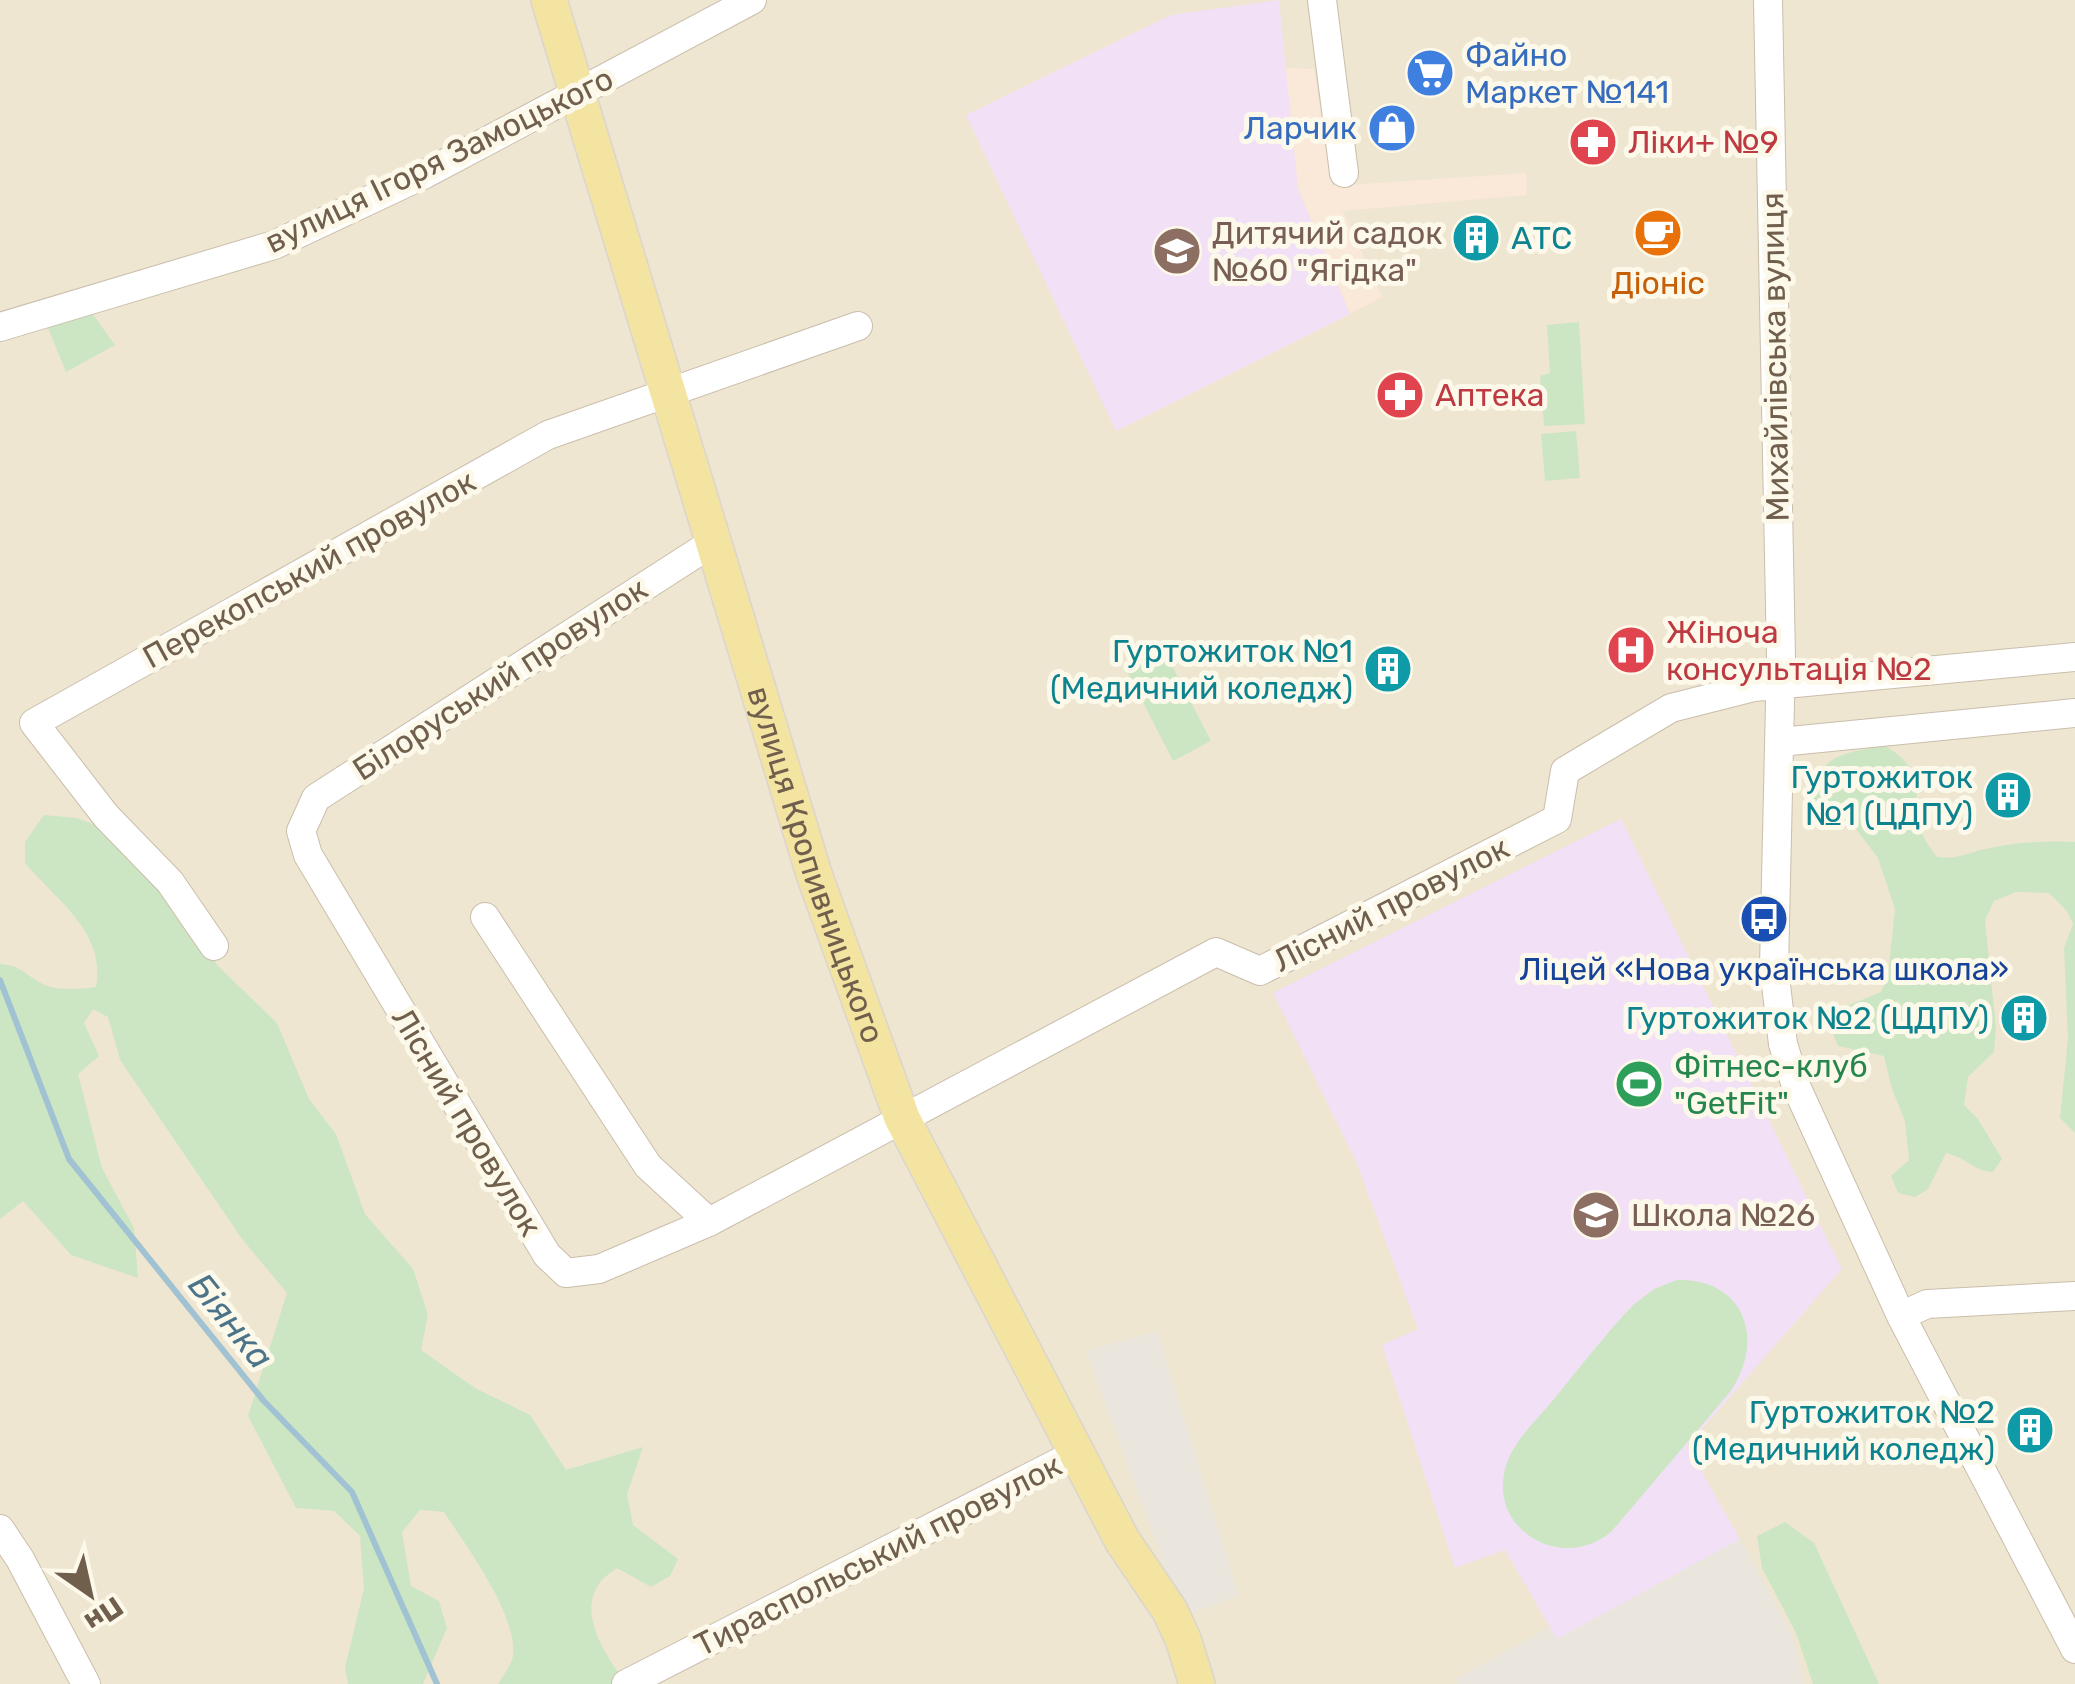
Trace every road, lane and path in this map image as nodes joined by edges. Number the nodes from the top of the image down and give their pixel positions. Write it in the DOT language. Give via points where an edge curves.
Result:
graph roads {
  1 [pos="549,0"];
  2 [pos="752,0"];
  3 [pos="1322,0"];
  4 [pos="1768,0"];
  5 [pos="577,94"];
  6 [pos="1344,174"];
  7 [pos="0,326"];
  8 [pos="858,326"];
  9 [pos="668,391"];
  10 [pos="715,541"];
  11 [pos="2075,657"];
  12 [pos="1780,700"];
  13 [pos="2075,713"];
  14 [pos="1780,742"];
  15 [pos="301,832"];
  16 [pos="485,917"];
  17 [pos="214,946"];
  18 [pos="902,1118"];
  19 [pos="708,1222"];
  20 [pos="2075,1296"];
  21 [pos="1901,1316"];
  22 [pos="1077,1453"];
  23 [pos="0,1528"];
  24 [pos="2075,1650"];
  25 [pos="86,1684"];
  26 [pos="626,1684"];
  27 [pos="1197,1684"];
  1 -- 5 [label="main road, вулиця Кропивницького"];
  2 -- 5 [label="street, вулиця Ігоря Замоцького"];
  3 -- 6 [label="street"];
  4 -- 12 [label="street, Михайлівська вулиця"];
  5 -- 7 [label="street, вулиця Ігоря Замоцького" via="274,245"];
  5 -- 9 [label="main road, вулиця Кропивницького"];
  8 -- 9 [label="street, Перекопський провулок"];
  9 -- 10 [label="main road, вулиця Кропивницького"];
  9 -- 17 [label="street, Перекопський провулок" via="548,435 34,724 106,816 170,882"];
  10 -- 15 [label="street, Білоруський провулок" via="316,798"];
  10 -- 18 [label="main road, вулиця Кропивницького" via="814,874"];
  11 -- 12 [label="street"];
  12 -- 14 [label="street, Михайлівська вулиця"];
  12 -- 18 [label="street, Лісний провулок" via="1754,688 1671,708 1565,771 1557,819 1260,971 1216,952"];
  13 -- 14 [label="street"];
  14 -- 21 [label="street, Михайлівська вулиця" via="1774,968 1783,1044"];
  15 -- 19 [label="street, Лісний провулок" via="308,855 546,1255 566,1273 599,1269"];
  16 -- 19 [label="street" via="648,1166"];
  18 -- 19 [label="street, Лісний провулок"];
  18 -- 22 [label="main road, вулиця Кропивницького"];
  20 -- 21 [label="street" via="1926,1304"];
  21 -- 24 [label="street, Михайлівська вулиця"];
  22 -- 26 [label="street, Тираспольський провулок"];
  22 -- 27 [label="main road, вулиця Кропивницького" via="1122,1540 1170,1612"];
  23 -- 25 [label="street"];
}
